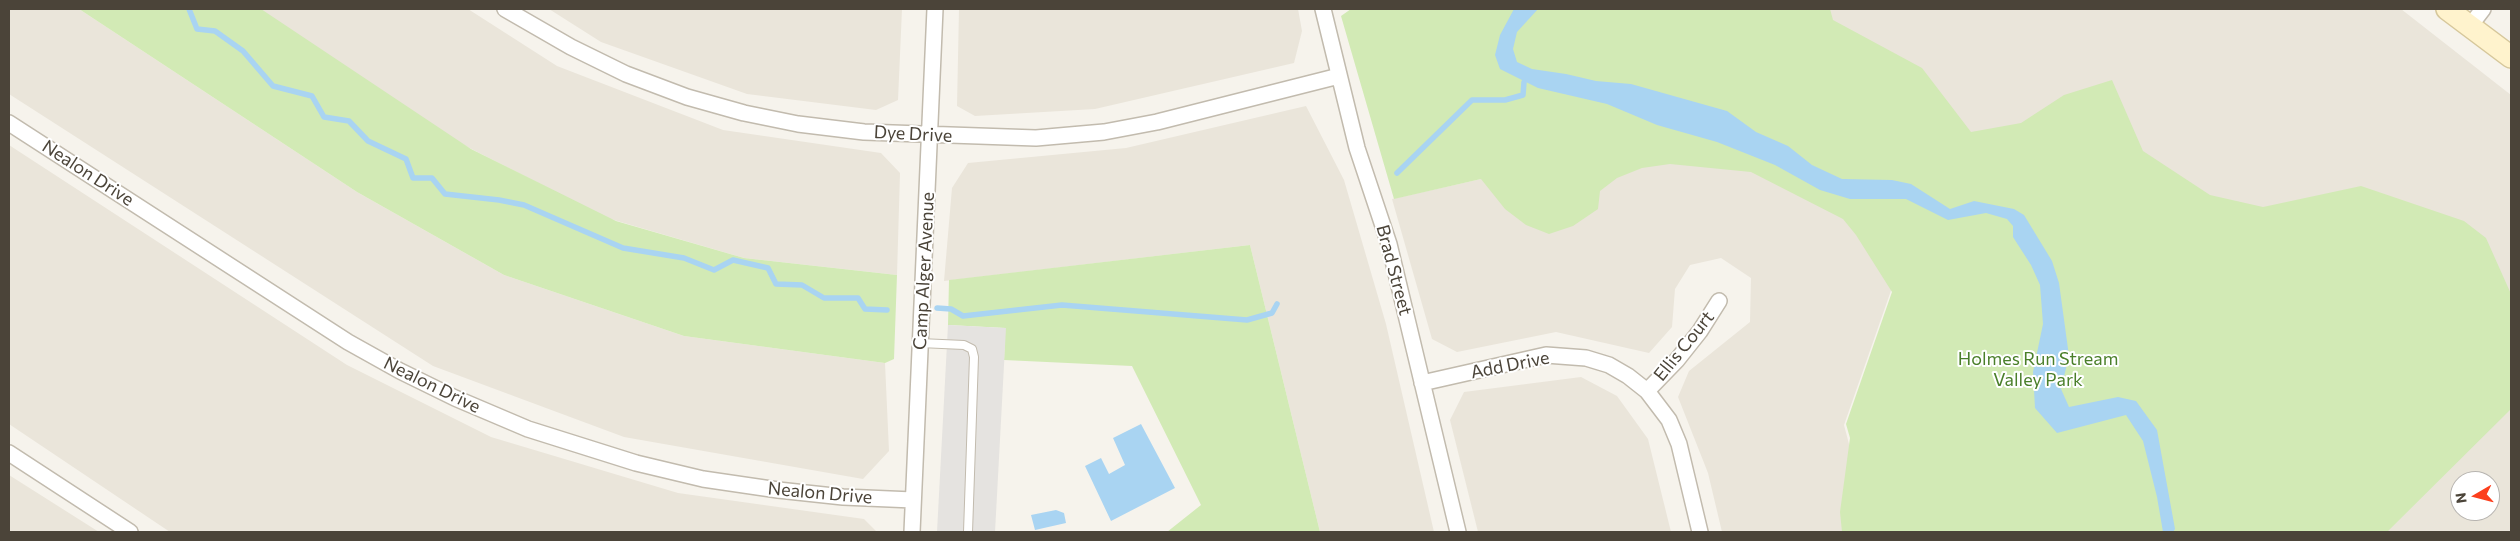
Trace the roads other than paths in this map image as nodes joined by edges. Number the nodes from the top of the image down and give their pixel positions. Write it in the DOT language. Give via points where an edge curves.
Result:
graph roads {
  1 [pos="505,9"];
  2 [pos="935,9"];
  3 [pos="1323,9"];
  4 [pos="2447,9"];
  5 [pos="2483,9"];
  6 [pos="2470,26"];
  7 [pos="2511,57"];
  8 [pos="1339,76"];
  9 [pos="9,123"];
  10 [pos="930,135"];
  11 [pos="1719,301"];
  12 [pos="920,343"];
  13 [pos="1422,383"];
  14 [pos="1647,391"];
  15 [pos="9,453"];
  16 [pos="913,500"];
  17 [pos="130,532"];
  18 [pos="912,532"];
  19 [pos="968,532"];
  20 [pos="1458,532"];
  21 [pos="1700,532"];
  1 -- 10 [label="street, Dye Drive" via="626,74 687,97 798,124"];
  2 -- 10 [label="street, Camp Alger Avenue"];
  3 -- 8 [label="street, Brad Street"];
  4 -- 6 [label="main road"];
  5 -- 6 [label="street"];
  6 -- 7 [label="main road"];
  8 -- 10 [label="street, Dye Drive" via="1157,122 1104,132 1036,138"];
  8 -- 13 [label="street, Brad Street" via="1357,148 1389,244"];
  9 -- 16 [label="street, Nealon Drive" via="348,342 455,398 528,429 636,463 703,479 843,497"];
  10 -- 12 [label="street, Camp Alger Avenue"];
  11 -- 14 [label="street, Ellis Court" via="1700,332"];
  12 -- 16 [label="street, Camp Alger Avenue"];
  12 -- 19 [label="lane" via="964,345 972,349"];
  13 -- 14 [label="street, Add Drive" via="1546,355 1562,355 1609,365"];
  13 -- 20 [label="street, Brad Street"];
  14 -- 21 [label="street, Add Drive" via="1669,420 1679,444"];
  15 -- 17 [label="street"];
  16 -- 18 [label="street, Camp Alger Avenue"];
}
